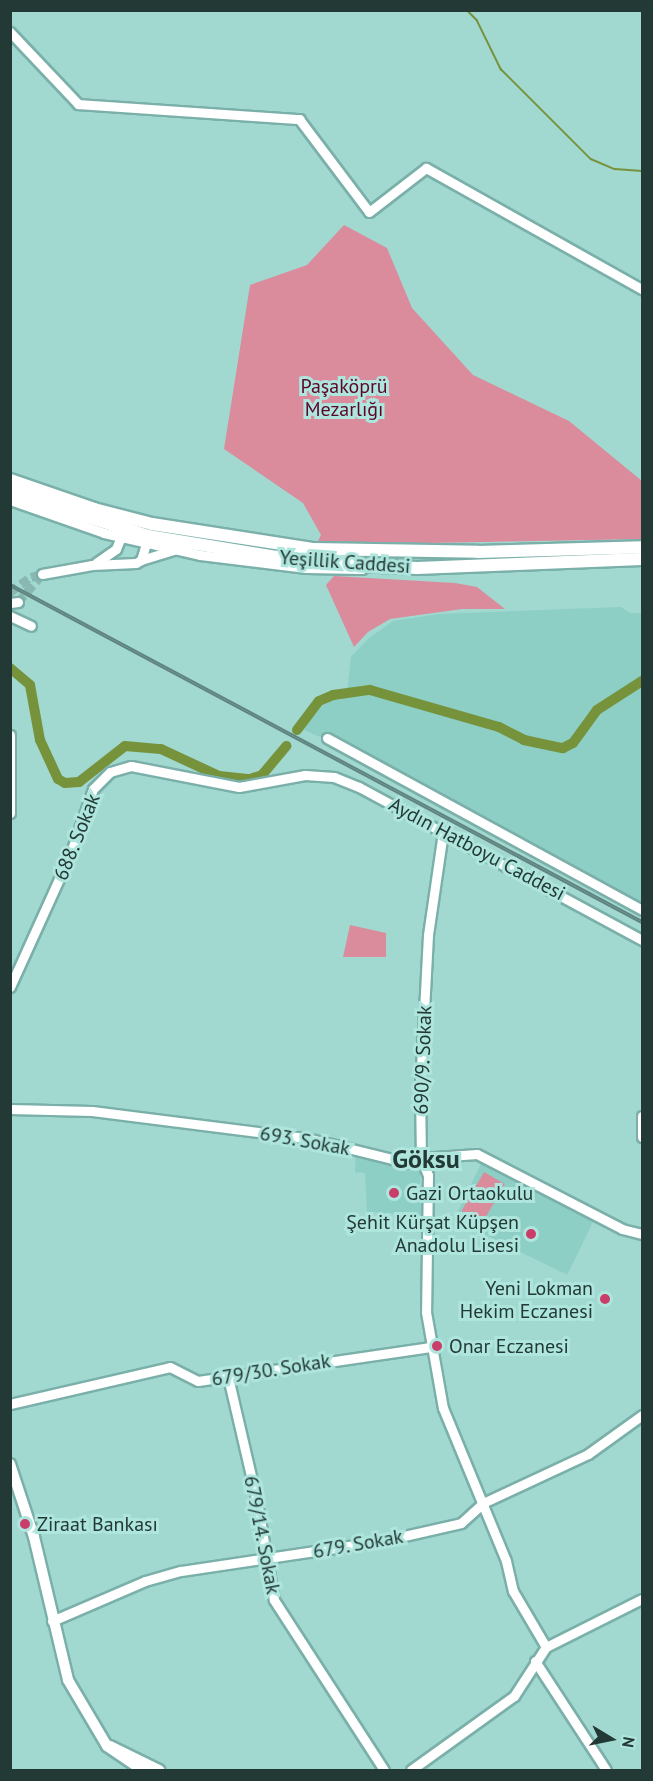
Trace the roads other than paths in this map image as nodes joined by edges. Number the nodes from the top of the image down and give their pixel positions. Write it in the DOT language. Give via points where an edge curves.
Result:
graph roads {
  1 [pos="10,32"];
  2 [pos="642,289"];
  3 [pos="10,480"];
  4 [pos="10,492"];
  5 [pos="10,500"];
  6 [pos="57,502"];
  7 [pos="124,528"];
  8 [pos="106,533"];
  9 [pos="149,534"];
  10 [pos="642,547"];
  11 [pos="116,549"];
  12 [pos="176,549"];
  13 [pos="642,559"];
  14 [pos="141,560"];
  15 [pos="124,563"];
  16 [pos="92,565"];
  17 [pos="384,567"];
  18 [pos="42,574"];
  19 [pos="10,616"];
  20 [pos="31,626"];
  21 [pos="10,735"];
  22 [pos="327,738"];
  23 [pos="305,775"];
  24 [pos="10,813"];
  25 [pos="443,832"];
  26 [pos="642,910"];
  27 [pos="642,940"];
  28 [pos="10,987"];
  29 [pos="10,1110"];
  30 [pos="642,1116"];
  31 [pos="642,1137"];
  32 [pos="421,1158"];
  33 [pos="642,1234"];
  34 [pos="431,1347"];
  35 [pos="228,1377"];
  36 [pos="10,1404"];
  37 [pos="642,1415"];
  38 [pos="10,1464"];
  39 [pos="483,1503"];
  40 [pos="265,1559"];
  41 [pos="642,1599"];
  42 [pos="52,1621"];
  43 [pos="546,1647"];
  44 [pos="536,1661"];
  45 [pos="107,1746"];
  46 [pos="142,1770"];
  47 [pos="159,1770"];
  48 [pos="384,1770"];
  49 [pos="411,1770"];
  50 [pos="606,1770"];
  1 -- 2 [label="street" via="78,104 299,119 369,212 426,168"];
  3 -- 6 [label="highway"];
  4 -- 6 [label="highway"];
  5 -- 8 [label="street"];
  6 -- 7 [label="highway, Yeşillik Caddesi"];
  7 -- 8 [label="street"];
  7 -- 9 [label="highway, Yeşillik Caddesi"];
  7 -- 11 [label="street"];
  8 -- 11 [label="street"];
  9 -- 10 [label="highway, Yeşillik Caddesi" via="314,549 477,552"];
  9 -- 12 [label="street"];
  9 -- 14 [label="street"];
  9 -- 17 [label="highway, Yeşillik Caddesi" via="230,552"];
  11 -- 15 [label="street"];
  11 -- 16 [label="street"];
  12 -- 14 [label="street"];
  12 -- 17 [label="street" via="314,569"];
  13 -- 17 [label="highway, Yeşillik Caddesi"];
  14 -- 15 [label="street"];
  15 -- 16 [label="street"];
  16 -- 18 [label="street"];
  19 -- 20 [label="street"];
  21 -- 24 [label="street"];
  22 -- 26 [label="street, Aydın Hatboyu Caddesi"];
  23 -- 25 [label="street, Aydın Hatboyu Caddesi" via="334,777 359,787"];
  23 -- 28 [label="street, 688. Sokak" via="239,787 131,766 110,772 90,795 66,866"];
  25 -- 27 [label="street, Aydın Hatboyu Caddesi"];
  25 -- 32 [label="street, 690/9. Sokak" via="428,935"];
  29 -- 32 [label="street, 693. Sokak" via="92,1111 308,1138 409,1163"];
  30 -- 31 [label="street"];
  32 -- 33 [label="street, 693. Sokak" via="477,1154 622,1229"];
  32 -- 34 [label="street, 690/9. Sokak" via="428,1175 426,1312"];
  34 -- 35 [label="street, 679/30. Sokak"];
  34 -- 39 [label="street, 690/9. Sokak" via="443,1408"];
  35 -- 36 [label="street, 679/30. Sokak" via="198,1381 170,1367"];
  35 -- 40 [label="street, 679/14. Sokak" via="257,1502"];
  37 -- 39 [label="street, 679. Sokak" via="588,1454"];
  38 -- 42 [label="main road" via="34,1537"];
  39 -- 40 [label="street, 679. Sokak" via="460,1523 382,1541"];
  39 -- 43 [label="street, 690/9. Sokak" via="506,1561 513,1591"];
  40 -- 42 [label="street, 679. Sokak" via="145,1581"];
  40 -- 48 [label="street, 679/14. Sokak" via="281,1617"];
  41 -- 43 [label="street"];
  42 -- 45 [label="main road" via="68,1680"];
  43 -- 44 [label="street"];
  44 -- 49 [label="street" via="514,1696"];
  44 -- 50 [label="street"];
  45 -- 46 [label="main road"];
  45 -- 47 [label="main road" via="119,1748"];
}
